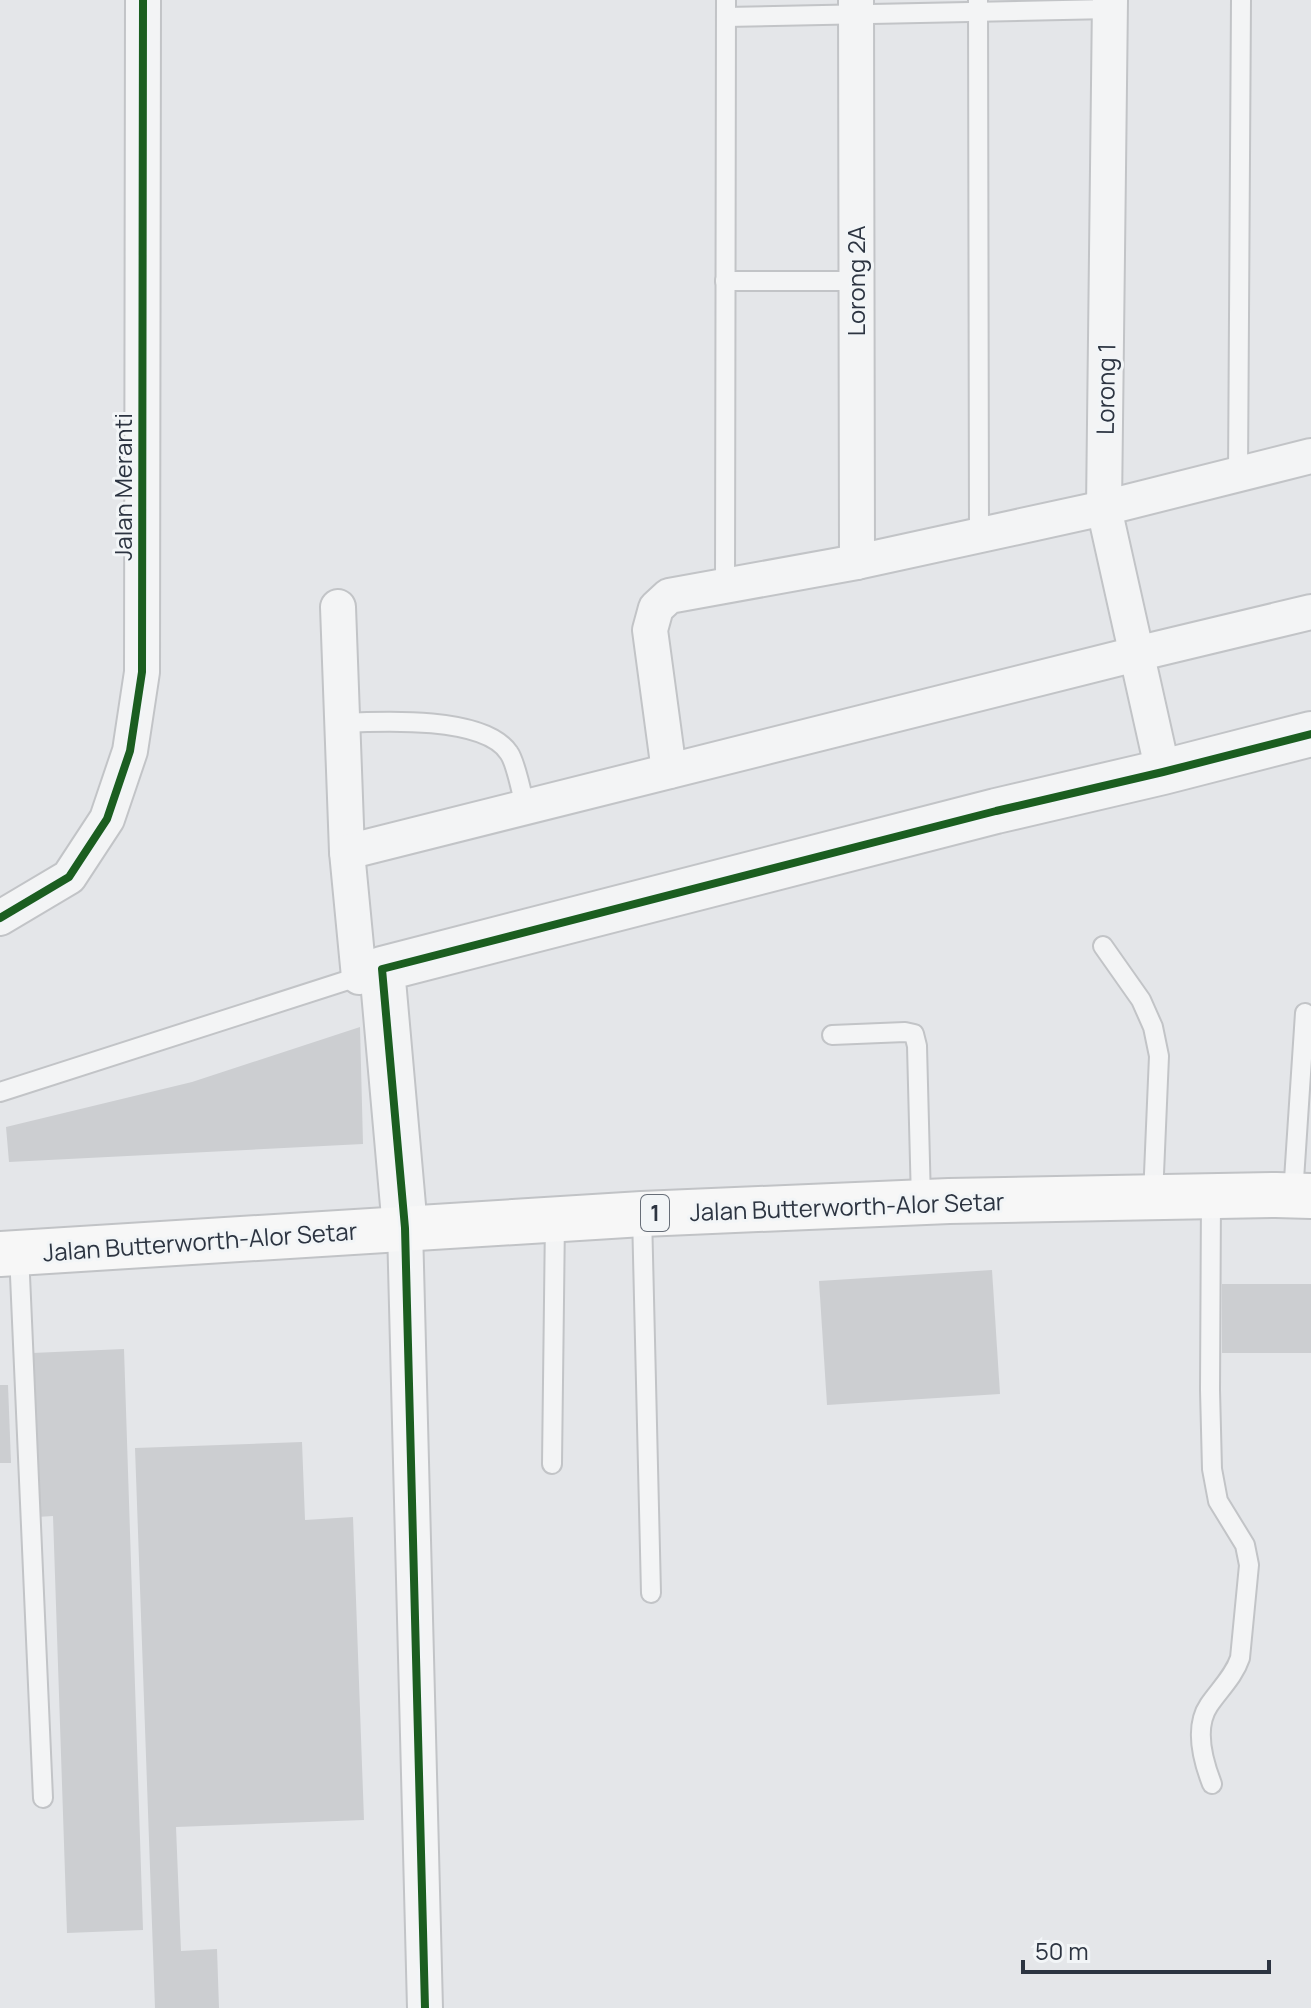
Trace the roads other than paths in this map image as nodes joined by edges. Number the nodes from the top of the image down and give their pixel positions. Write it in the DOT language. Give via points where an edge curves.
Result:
graph roads {
  1 [pos="143,0"];
  2 [pos="1241,0"];
  3 [pos="1110,5"];
  4 [pos="978,6"];
  5 [pos="856,8"];
  6 [pos="726,9"];
  7 [pos="725,281"];
  8 [pos="855,281"];
  9 [pos="1311,456"];
  10 [pos="1238,474"];
  11 [pos="1104,508"];
  12 [pos="979,535"];
  13 [pos="857,562"];
  14 [pos="725,586"];
  15 [pos="338,607"];
  16 [pos="1311,612"];
  17 [pos="1136,654"];
  18 [pos="342,723"];
  19 [pos="1311,734"];
  20 [pos="669,771"];
  21 [pos="1163,772"];
  22 [pos="525,807"];
  23 [pos="347,852"];
  24 [pos="0,918"];
  25 [pos="1103,946"];
  26 [pos="370,973"];
  27 [pos="1305,1013"];
  28 [pos="832,1035"];
  29 [pos="0,1092"];
  30 [pos="1302,1195"];
  31 [pos="1211,1196"];
  32 [pos="1153,1197"];
  33 [pos="921,1201"];
  34 [pos="642,1214"];
  35 [pos="555,1219"];
  36 [pos="405,1228"];
  37 [pos="10,1254"];
  38 [pos="552,1464"];
  39 [pos="651,1593"];
  40 [pos="1212,1784"];
  41 [pos="43,1798"];
  42 [pos="425,2008"];
  1 -- 24 [label="street, Jalan Meranti" via="142,672 130,751 107,819 69,877"];
  2 -- 10 [label="lane"];
  3 -- 4 [label="lane"];
  3 -- 11 [label="street, Lorong 1"];
  4 -- 5 [label="lane"];
  4 -- 12 [label="lane"];
  5 -- 6 [label="lane"];
  5 -- 8 [label="street, Lorong 2A"];
  6 -- 7 [label="lane"];
  7 -- 8 [label="lane"];
  7 -- 14 [label="lane"];
  8 -- 13 [label="street, Lorong 2A"];
  9 -- 10 [label="street"];
  10 -- 11 [label="street"];
  11 -- 12 [label="street"];
  11 -- 17 [label="street, Lorong 1"];
  12 -- 13 [label="street"];
  13 -- 14 [label="street"];
  14 -- 20 [label="street" via="669,596 656,608 650,630"];
  15 -- 18 [label="street"];
  16 -- 17 [label="street"];
  17 -- 20 [label="street"];
  17 -- 21 [label="street, Lorong 1"];
  18 -- 22 [label="lane" via="430,724 493,738 510,754"];
  18 -- 23 [label="street"];
  19 -- 21 [label="street"];
  20 -- 22 [label="street"];
  21 -- 26 [label="street"];
  22 -- 23 [label="street"];
  23 -- 26 [label="street"];
  25 -- 32 [label="lane" via="1141,1000 1159,1056"];
  26 -- 29 [label="lane"];
  26 -- 36 [label="street"];
  27 -- 30 [label="lane"];
  28 -- 33 [label="lane" via="914,1034"];
  30 -- 31 [label="main road, Jalan Butterworth-Alor Setar / 1"];
  31 -- 32 [label="main road, Jalan Butterworth-Alor Setar / 1"];
  31 -- 40 [label="lane" via="1212,1469 1218,1501 1245,1545 1249,1565 1240,1658 1206,1709 1202,1730 1202,1756"];
  32 -- 33 [label="main road, Jalan Butterworth-Alor Setar / 1"];
  33 -- 34 [label="main road, Jalan Butterworth-Alor Setar / 1"];
  34 -- 35 [label="main road, Jalan Butterworth-Alor Setar / 1"];
  34 -- 39 [label="lane"];
  35 -- 36 [label="main road, Jalan Butterworth-Alor Setar / 1"];
  35 -- 38 [label="lane"];
  36 -- 37 [label="main road, Jalan Butterworth-Alor Setar / 1"];
  36 -- 42 [label="street"];
  37 -- 41 [label="lane"];
}
